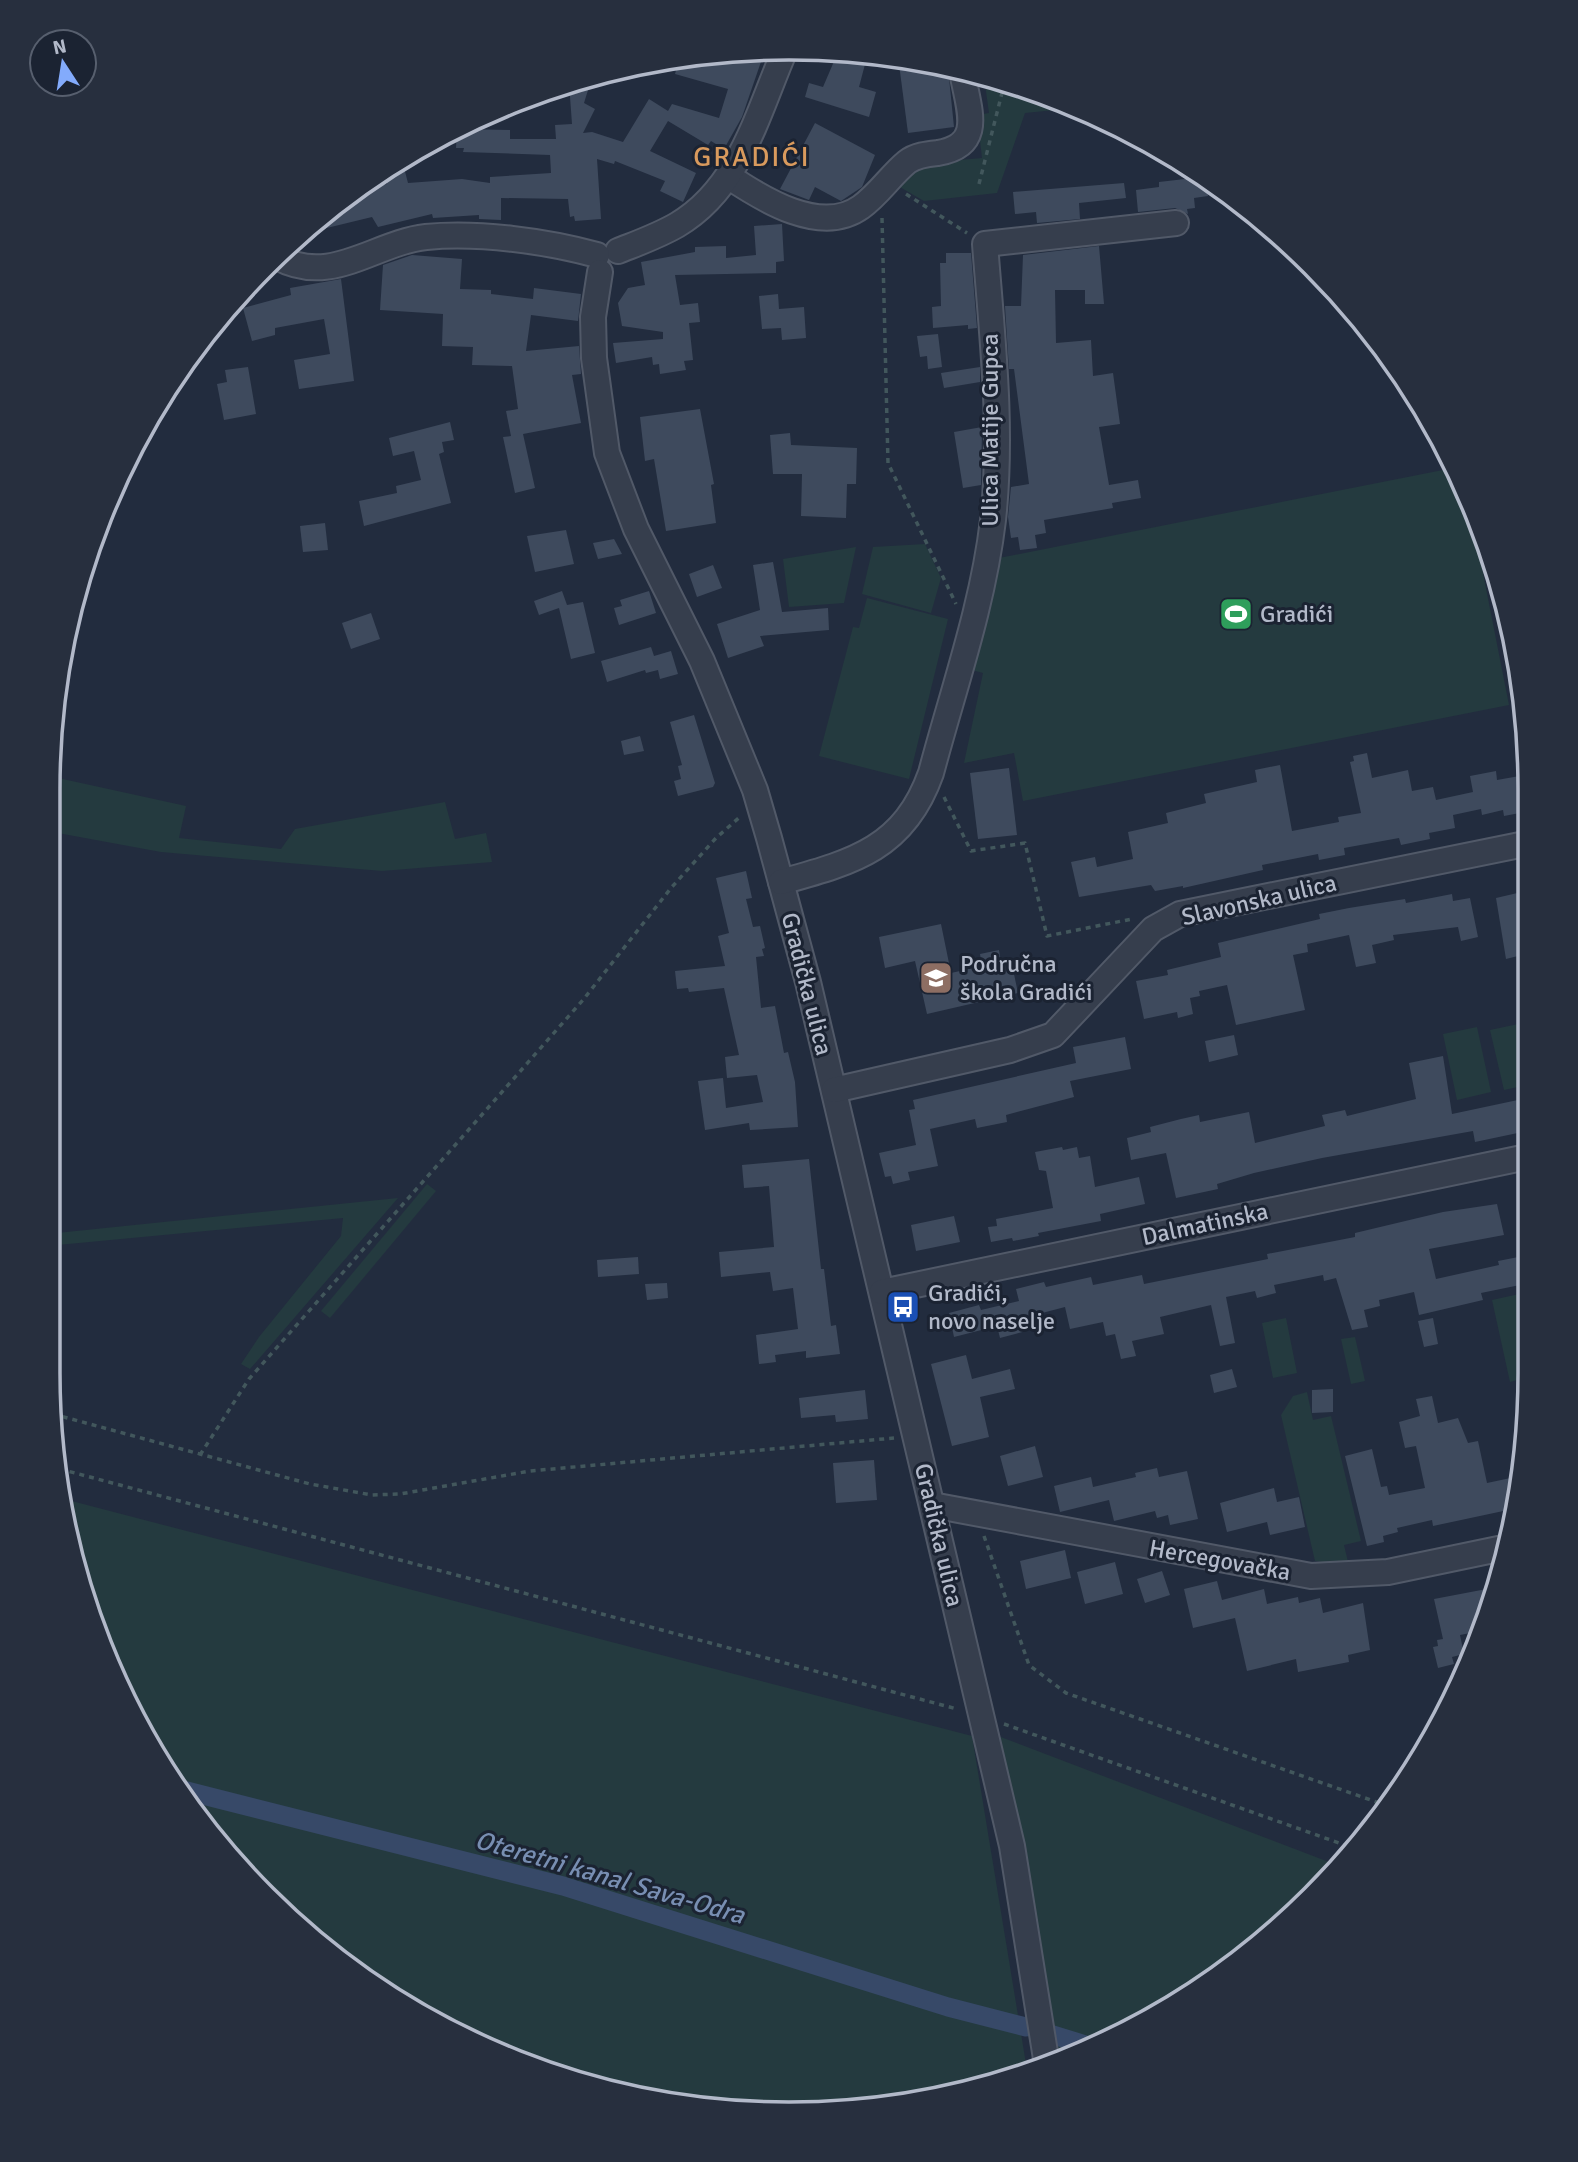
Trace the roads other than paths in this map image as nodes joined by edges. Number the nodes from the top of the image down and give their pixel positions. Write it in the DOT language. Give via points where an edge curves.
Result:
graph roads {
  1 [pos="781,60"];
  2 [pos="963,81"];
  3 [pos="728,176"];
  4 [pos="1175,223"];
  5 [pos="605,260"];
  6 [pos="289,261"];
  7 [pos="1518,845"];
  8 [pos="781,882"];
  9 [pos="834,1090"];
  10 [pos="1518,1159"];
  11 [pos="882,1292"];
  12 [pos="932,1505"];
  13 [pos="1497,1549"];
  14 [pos="1045,2056"];
  1 -- 3 [label="street" via="743,152"];
  2 -- 3 [label="street" via="968,139 957,149 914,158 854,211 829,218 777,205"];
  3 -- 5 [label="street" via="679,223"];
  4 -- 8 [label="street, Ulica Matije Gupca" via="985,244 995,375 993,519 985,570 931,773 911,816 887,840 857,859"];
  5 -- 6 [label="street" via="536,242 436,237 399,243 340,266 316,268"];
  5 -- 8 [label="street, Gradička ulica" via="593,317 607,453 631,519 702,661 759,803"];
  7 -- 9 [label="street, Slavonska ulica" via="1180,914 1153,929 1053,1035 1010,1050"];
  8 -- 9 [label="street, Gradička ulica"];
  9 -- 11 [label="street, Gradička ulica"];
  10 -- 11 [label="street, Dalmatinska"];
  11 -- 12 [label="street, Gradička ulica"];
  12 -- 13 [label="street, Hercegovačka" via="1311,1576 1388,1572"];
  12 -- 14 [label="street, Gradička ulica" via="1012,1846"];
}
